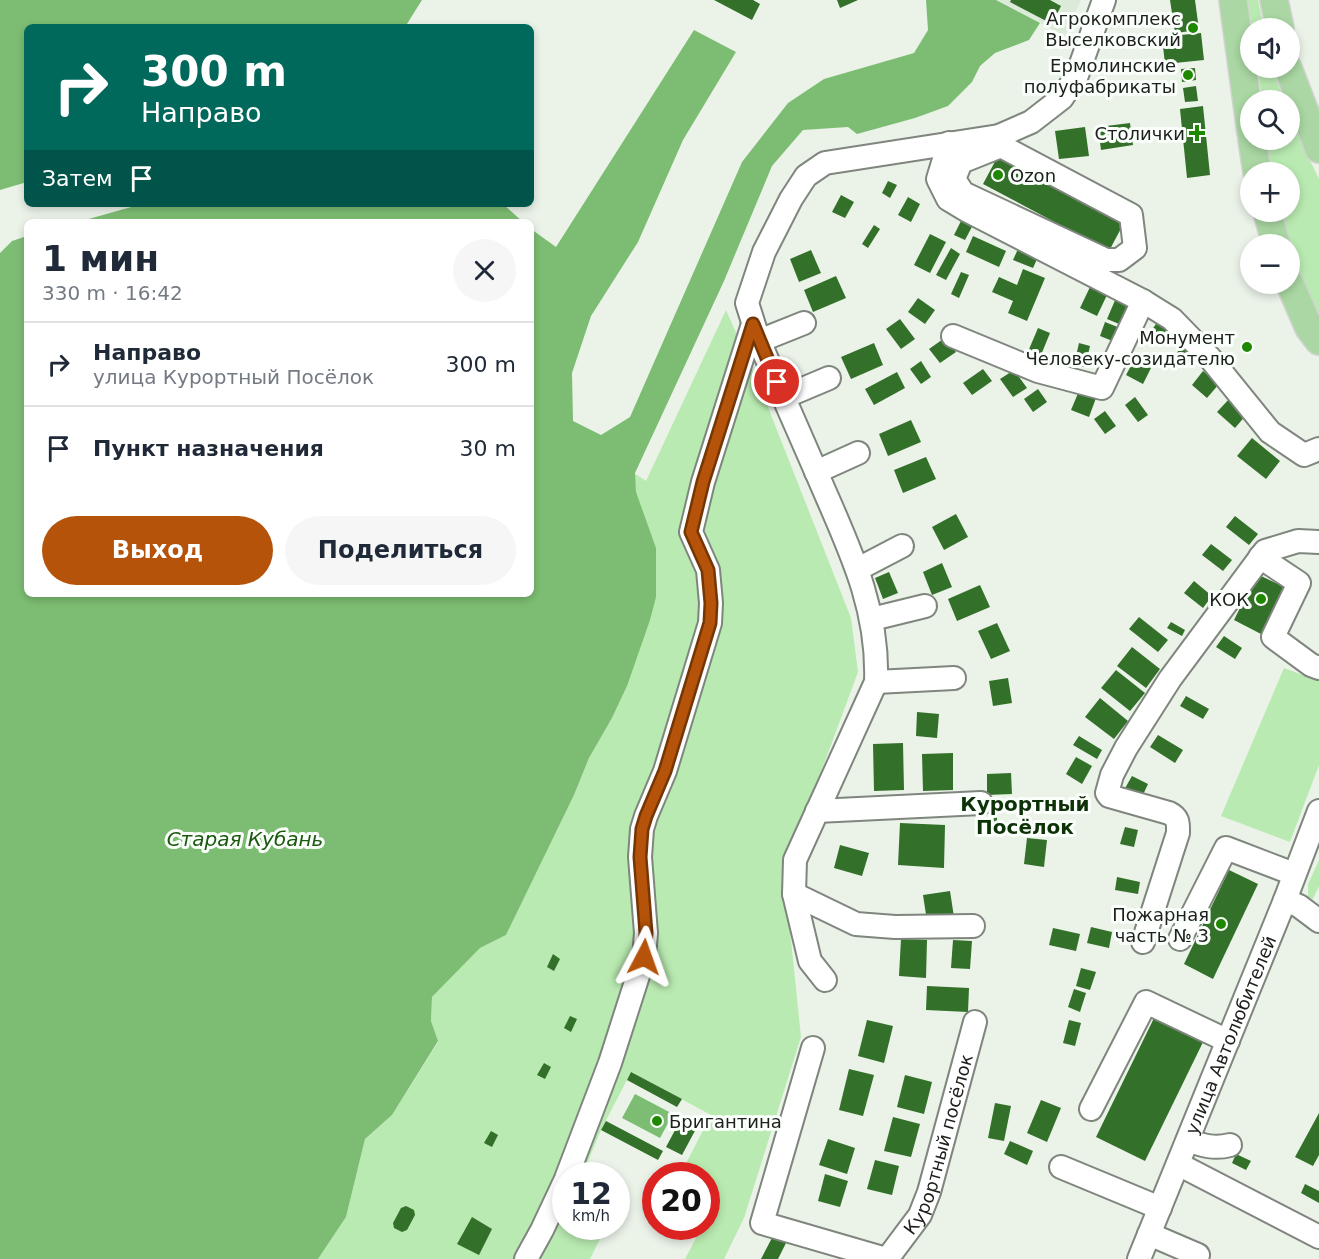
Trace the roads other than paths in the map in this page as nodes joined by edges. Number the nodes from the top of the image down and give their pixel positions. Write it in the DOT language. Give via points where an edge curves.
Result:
graph roads {
  1 [pos="1104,0"];
  2 [pos="1233,0"];
  3 [pos="1274,0"];
  4 [pos="1278,18"];
  5 [pos="1292,78"];
  6 [pos="1245,90"];
  7 [pos="1000,141"];
  8 [pos="949,142"];
  9 [pos="1319,150"];
  10 [pos="1294,294"];
  11 [pos="1143,301"];
  12 [pos="753,323"];
  13 [pos="804,323"];
  14 [pos="953,336"];
  15 [pos="1319,341"];
  16 [pos="829,378"];
  17 [pos="784,397"];
  18 [pos="1319,449"];
  19 [pos="858,453"];
  20 [pos="816,472"];
  21 [pos="1319,542"];
  22 [pos="902,546"];
  23 [pos="1260,557"];
  24 [pos="858,569"];
  25 [pos="925,606"];
  26 [pos="872,619"];
  27 [pos="1319,668"];
  28 [pos="954,678"];
  29 [pos="876,682"];
  30 [pos="981,803"];
  31 [pos="817,811"];
  32 [pos="1319,812"];
  33 [pos="1294,874"];
  34 [pos="794,894"];
  35 [pos="1285,900"];
  36 [pos="1319,921"];
  37 [pos="973,926"];
  38 [pos="1180,939"];
  39 [pos="1143,942"];
  40 [pos="825,980"];
  41 [pos="975,1022"];
  42 [pos="1228,1041"];
  43 [pos="813,1048"];
  44 [pos="1091,1109"];
  45 [pos="1188,1140"];
  46 [pos="1230,1145"];
  47 [pos="572,1162"];
  48 [pos="1178,1164"];
  49 [pos="1061,1167"];
  50 [pos="552,1208"];
  51 [pos="1160,1208"];
  52 [pos="1149,1234"];
  53 [pos="1319,1237"];
  54 [pos="1198,1255"];
  55 [pos="526,1259"];
  56 [pos="887,1259"];
  57 [pos="1139,1259"];
  1 -- 7 [label="street" via="1077,75 1062,98"];
  2 -- 6 [label="main road"];
  3 -- 4 [label="main road"];
  5 -- 9 [label="main road"];
  7 -- 7 [label="street" via="1131,215 1135,248 1119,260 1106,260 963,193 954,179 961,162"];
  7 -- 8 [label="street"];
  8 -- 11 [label="street" via="938,179 948,199"];
  8 -- 12 [label="street" via="825,163 806,176 764,252"];
  10 -- 15 [label="main road"];
  11 -- 14 [label="street" via="1102,388 1038,371"];
  11 -- 18 [label="street" via="1172,319 1210,358 1270,432 1304,455"];
  12 -- 13 [label="street"];
  12 -- 17 [label="street"];
  12 -- 47 [label="street" via="691,532 708,570 710,623 665,771 642,829 644,957"];
  16 -- 17 [label="street"];
  17 -- 20 [label="street"];
  19 -- 20 [label="street"];
  20 -- 24 [label="street"];
  21 -- 23 [label="street" via="1298,541 1265,551"];
  22 -- 24 [label="street"];
  23 -- 27 [label="street" via="1299,583 1273,637"];
  23 -- 39 [label="street" via="1170,680 1112,775 1107,793 1114,798 1169,813 1178,821 1178,833"];
  24 -- 26 [label="street"];
  25 -- 26 [label="street"];
  26 -- 29 [label="street"];
  28 -- 29 [label="street"];
  29 -- 31 [label="street"];
  30 -- 31 [label="street"];
  31 -- 34 [label="street" via="795,860"];
  32 -- 33 [label="street, улица Автолюбителей"];
  33 -- 35 [label="street, улица Автолюбителей"];
  33 -- 38 [label="street" via="1226,848"];
  34 -- 37 [label="street" via="856,924"];
  34 -- 40 [label="street" via="810,961"];
  35 -- 36 [label="street"];
  35 -- 42 [label="street, улица Автолюбителей"];
  41 -- 56 [label="street, Курортный посёлок" via="929,1192 920,1215"];
  42 -- 44 [label="street" via="1146,1002"];
  42 -- 45 [label="street, улица Автолюбителей"];
  43 -- 56 [label="street" via="762,1222"];
  45 -- 46 [label="street" via="1219,1148"];
  45 -- 48 [label="street, улица Автолюбителей"];
  48 -- 51 [label="street, улица Автолюбителей"];
  48 -- 53 [label="street"];
  49 -- 51 [label="street"];
  50 -- 55 [label="street"];
  51 -- 52 [label="street, улица Автолюбителей"];
  52 -- 54 [label="street"];
  52 -- 57 [label="street, улица Автолюбителей"];
}
